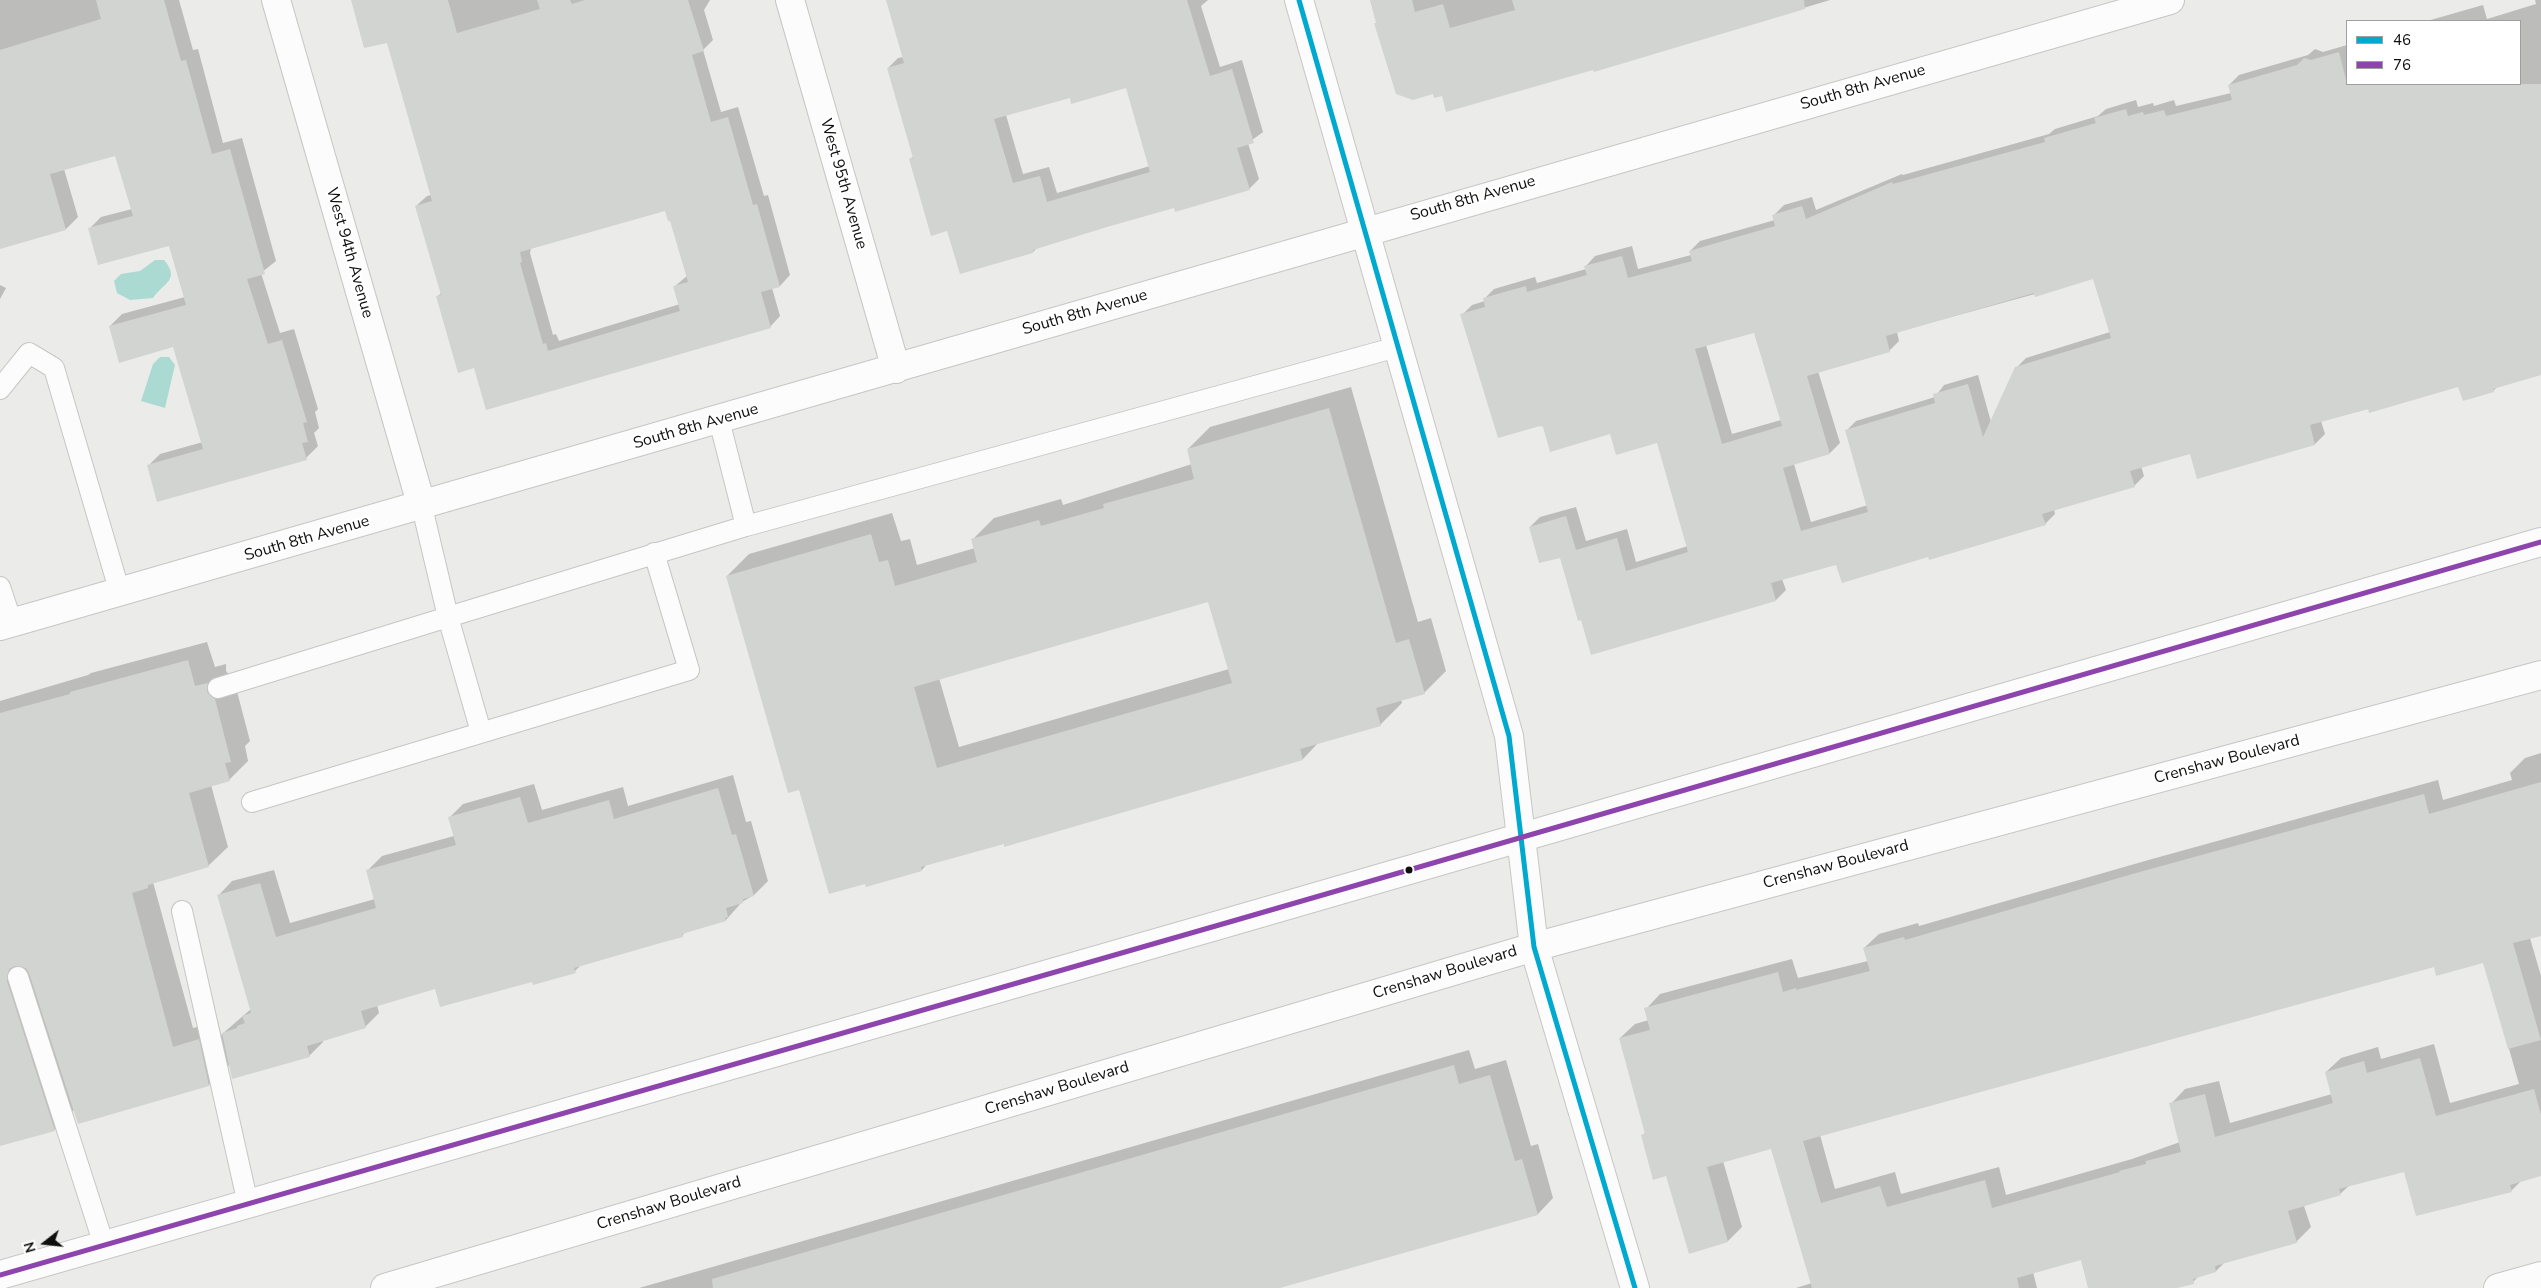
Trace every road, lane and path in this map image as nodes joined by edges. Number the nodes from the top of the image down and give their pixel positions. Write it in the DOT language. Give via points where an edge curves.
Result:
graph roads {
  1 [pos="276,0"];
  2 [pos="790,0"];
  3 [pos="1299,0"];
  4 [pos="2170,0"];
  5 [pos="1364,231"];
  6 [pos="1397,347"];
  7 [pos="896,369"];
  8 [pos="0,388"];
  9 [pos="719,420"];
  10 [pos="422,507"];
  11 [pos="746,526"];
  12 [pos="2541,542"];
  13 [pos="654,553"];
  14 [pos="0,587"];
  15 [pos="120,592"];
  16 [pos="448,617"];
  17 [pos="6,625"];
  18 [pos="2541,675"];
  19 [pos="218,688"];
  20 [pos="480,732"];
  21 [pos="252,802"];
  22 [pos="1523,838"];
  23 [pos="182,911"];
  24 [pos="1534,947"];
  25 [pos="18,977"];
  26 [pos="248,1204"];
  27 [pos="104,1245"];
  28 [pos="0,1275"];
  29 [pos="2541,1276"];
  30 [pos="385,1288"];
  31 [pos="1636,1288"];
  32 [pos="2498,1288"];
  1 -- 10 [label="street, West 94th Avenue"];
  2 -- 7 [label="street, West 95th Avenue"];
  3 -- 5 [label="street"];
  4 -- 5 [label="street, South 8th Avenue"];
  5 -- 6 [label="street"];
  5 -- 7 [label="street, South 8th Avenue"];
  6 -- 11 [label="lane"];
  6 -- 22 [label="street" via="1509,736"];
  7 -- 9 [label="street, South 8th Avenue"];
  8 -- 15 [label="lane" via="29,352 54,368"];
  9 -- 10 [label="street, South 8th Avenue"];
  9 -- 11 [label="lane"];
  10 -- 15 [label="street, South 8th Avenue"];
  10 -- 16 [label="lane"];
  11 -- 13 [label="lane"];
  12 -- 22 [label="street"];
  13 -- 16 [label="lane"];
  13 -- 20 [label="lane" via="689,670"];
  14 -- 17 [label="lane"];
  15 -- 17 [label="street, South 8th Avenue"];
  16 -- 19 [label="lane"];
  16 -- 20 [label="lane"];
  18 -- 24 [label="street, Crenshaw Boulevard"];
  20 -- 21 [label="lane"];
  22 -- 24 [label="street"];
  22 -- 26 [label="street"];
  23 -- 26 [label="lane"];
  24 -- 30 [label="street, Crenshaw Boulevard"];
  24 -- 31 [label="street"];
  25 -- 27 [label="lane"];
  26 -- 27 [label="street"];
  27 -- 28 [label="street"];
  29 -- 32 [label="street"];
}
